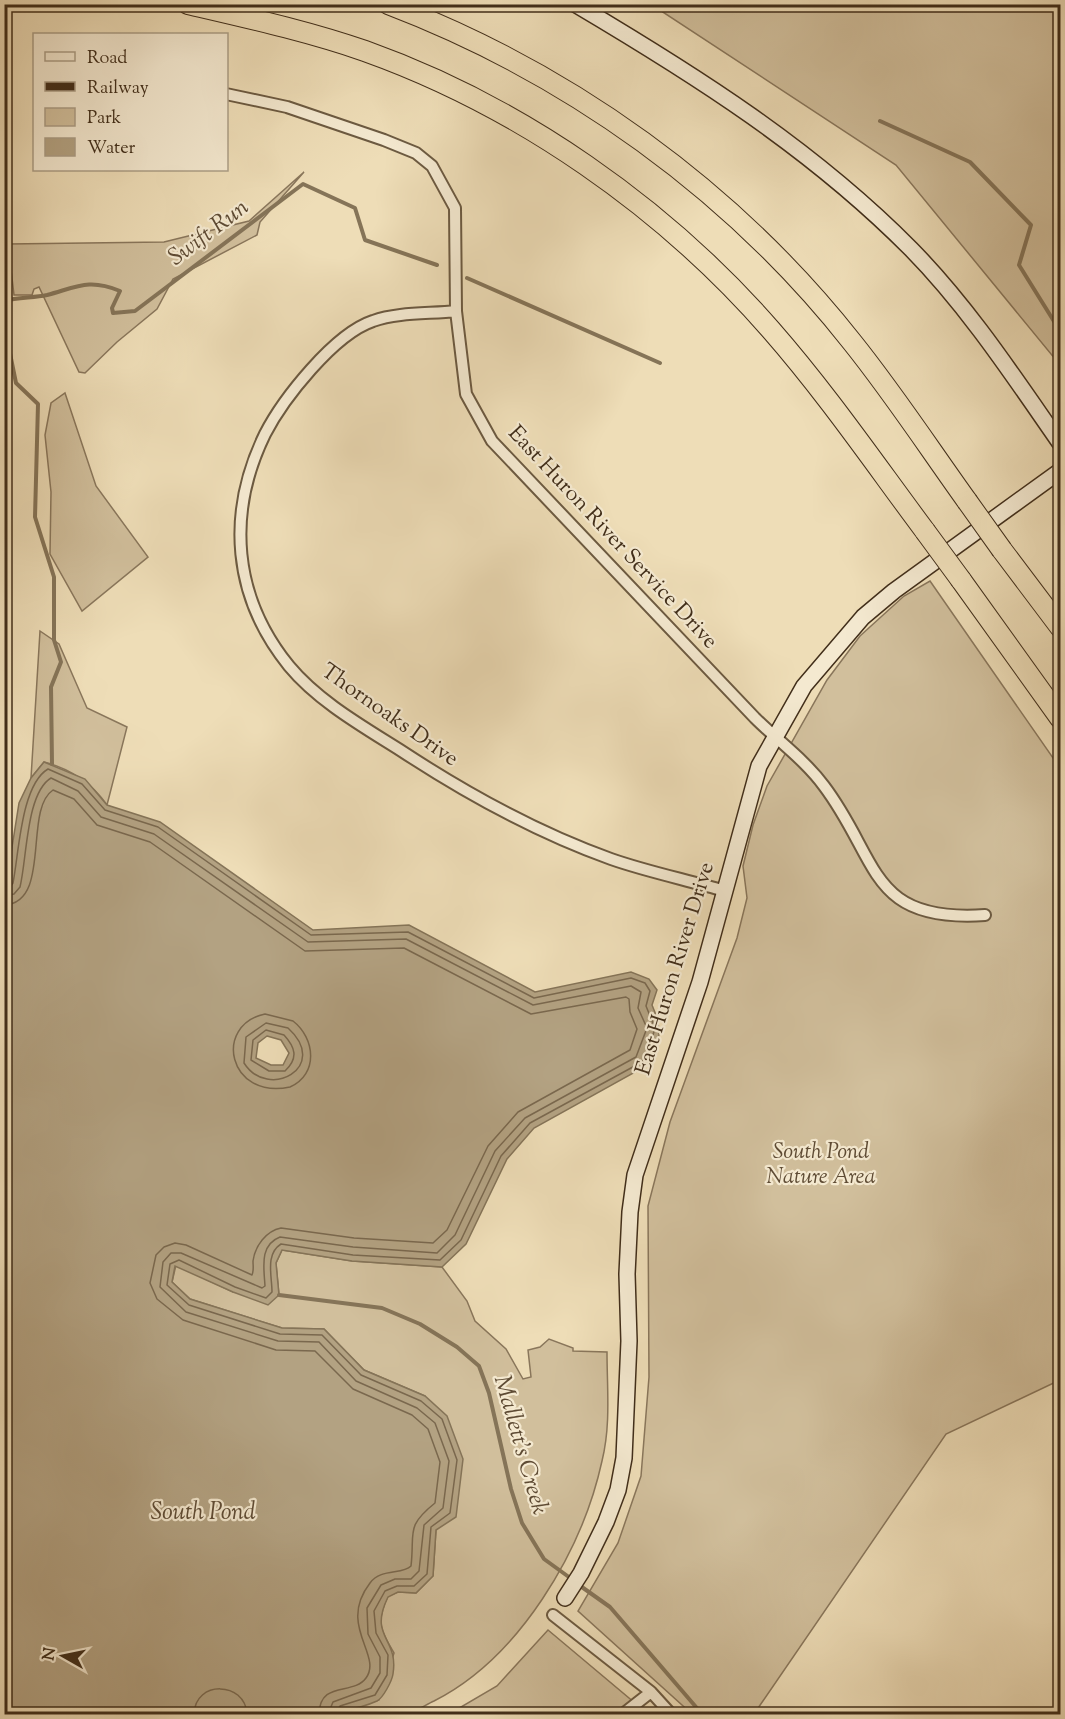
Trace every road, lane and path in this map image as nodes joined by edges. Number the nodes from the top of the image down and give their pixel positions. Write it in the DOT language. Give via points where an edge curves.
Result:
graph roads {
  1 [pos="188,4"];
  2 [pos="387,4"];
  3 [pos="574,4"];
  4 [pos="228,94"];
  5 [pos="456,311"];
  6 [pos="1060,443"];
  7 [pos="1060,471"];
  8 [pos="1060,627"];
  9 [pos="1060,718"];
  10 [pos="774,737"];
  11 [pos="725,891"];
  12 [pos="985,915"];
  13 [pos="565,1598"];
  14 [pos="553,1615"];
  15 [pos="651,1692"];
  16 [pos="623,1714"];
  17 [pos="671,1714"];
  1 -- 9 [label="highway, bridge" via="285,26 366,52 446,86 512,120 614,187 664,226 720,276 815,384"];
  2 -- 8 [label="highway, bridge" via="509,57 616,122 756,236 853,343"];
  3 -- 6 [label="main road" via="733,102 855,197 949,292"];
  4 -- 5 [label="street, East Huron River Service Drive" via="286,107 384,140 416,153 432,166 455,208"];
  5 -- 10 [label="street, East Huron River Service Drive" via="466,394 492,441"];
  5 -- 11 [label="street, Thornoaks Drive" via="372,321 306,374 277,412 249,472 240,528 244,570 265,629 289,666 312,689 360,725 483,801 522,823 612,860"];
  7 -- 10 [label="main road, East Huron River Drive" via="863,617 804,686"];
  10 -- 11 [label="main road, East Huron River Drive" via="746,806"];
  10 -- 12 [label="street, East Huron River Service Drive" via="824,786 884,885 900,902 956,917"];
  11 -- 13 [label="main road, East Huron River Drive" via="700,982 635,1175 627,1274 629,1341 624,1458 618,1490 581,1573"];
  14 -- 15 [label="street"];
  15 -- 16 [label="street"];
  15 -- 17 [label="street"];
}
